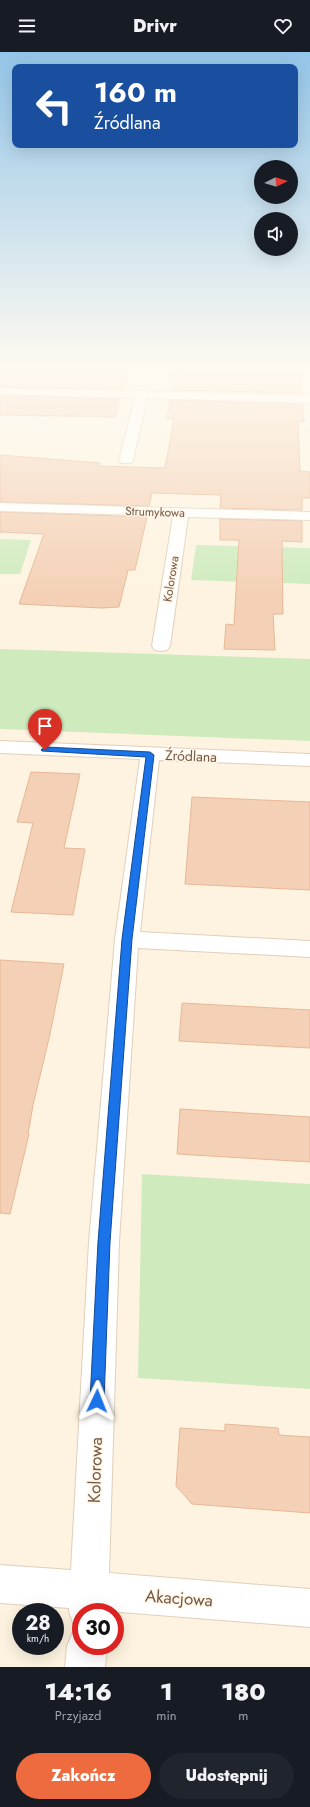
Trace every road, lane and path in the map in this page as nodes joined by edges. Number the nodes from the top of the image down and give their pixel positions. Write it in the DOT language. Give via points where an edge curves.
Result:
graph roads {
  1 [pos="130,444"];
  2 [pos="126,460"];
  3 [pos="0,507"];
  4 [pos="181,512"];
  5 [pos="310,516"];
  6 [pos="161,646"];
  7 [pos="0,747"];
  8 [pos="150,755"];
  9 [pos="310,760"];
  10 [pos="127,939"];
  11 [pos="310,949"];
  12 [pos="0,1584"];
  13 [pos="89,1602"];
  14 [pos="310,1608"];
  15 [pos="87,1655"];
  16 [pos="86,1667"];
  1 -- 2 [label="street"];
  3 -- 4 [label="street, Strumykowa"];
  4 -- 5 [label="street, Strumykowa"];
  4 -- 6 [label="street, Kolorowa"];
  7 -- 8 [label="street, Źródlana"];
  8 -- 9 [label="street, Źródlana"];
  8 -- 10 [label="street, Kolorowa"];
  10 -- 11 [label="street"];
  10 -- 13 [label="street, Kolorowa" via="104,1242"];
  12 -- 13 [label="street, Akacjowa"];
  13 -- 14 [label="street, Akacjowa"];
  15 -- 16 [label="street"];
}
